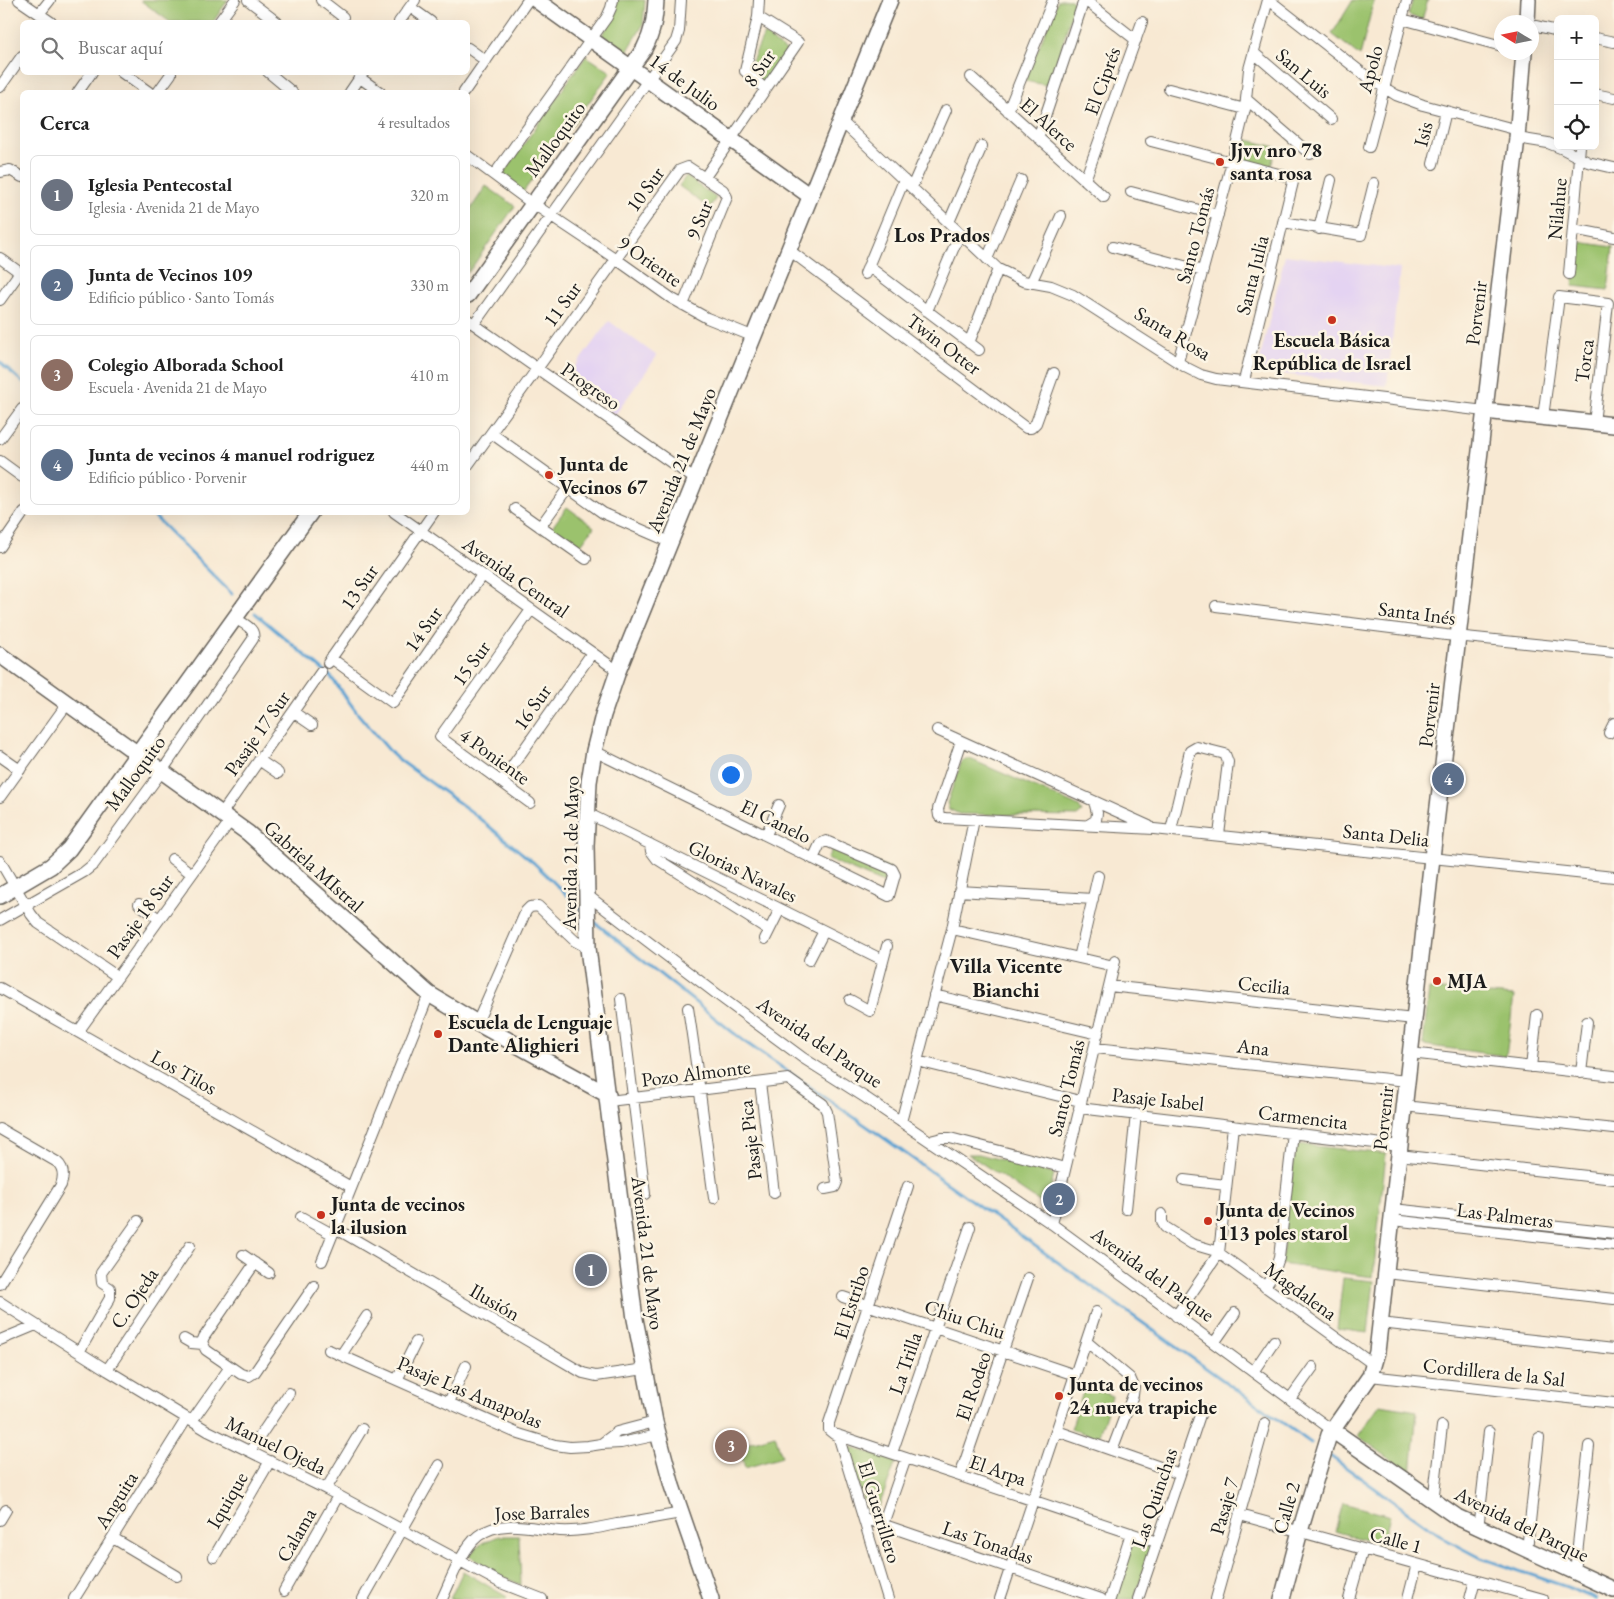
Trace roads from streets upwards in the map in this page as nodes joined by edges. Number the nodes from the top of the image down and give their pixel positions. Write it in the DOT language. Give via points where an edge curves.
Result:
graph roads {
  1 [pos="19,0"];
  2 [pos="50,0"];
  3 [pos="235,0"];
  4 [pos="248,0"];
  5 [pos="321,0"];
  6 [pos="528,0"];
  7 [pos="536,0"];
  8 [pos="613,0"];
  9 [pos="656,0"];
  10 [pos="681,0"];
  11 [pos="759,0"];
  12 [pos="890,0"];
  13 [pos="1053,0"];
  14 [pos="1085,0"];
  15 [pos="1268,0"];
  16 [pos="1407,0"];
  17 [pos="1528,0"];
  18 [pos="412,4"];
  19 [pos="1527,15"];
  20 [pos="343,17"];
  21 [pos="758,18"];
  22 [pos="1402,19"];
  23 [pos="46,20"];
  24 [pos="220,20"];
  25 [pos="274,20"];
  26 [pos="400,20"];
  27 [pos="430,20"];
  28 [pos="1142,22"];
  29 [pos="1539,26"];
  30 [pos="1554,29"];
  31 [pos="591,39"];
  32 [pos="1599,39"];
  33 [pos="1136,40"];
  34 [pos="1614,42"];
  35 [pos="1494,44"];
  36 [pos="470,49"];
  37 [pos="1254,53"];
  38 [pos="20,59"];
  39 [pos="1523,60"];
  40 [pos="486,61"];
  41 [pos="631,68"];
  42 [pos="90,75"];
  43 [pos="125,75"];
  44 [pos="170,75"];
  45 [pos="272,75"];
  46 [pos="362,75"];
  47 [pos="971,77"];
  48 [pos="648,80"];
  49 [pos="0,87"];
  50 [pos="1383,88"];
  51 [pos="765,89"];
  52 [pos="1169,89"];
  53 [pos="79,90"];
  54 [pos="146,90"];
  55 [pos="159,90"];
  56 [pos="290,90"];
  57 [pos="351,90"];
  58 [pos="378,90"];
  59 [pos="465,90"];
  60 [pos="1599,95"];
  61 [pos="1614,98"];
  62 [pos="1245,104"];
  63 [pos="946,110"];
  64 [pos="1008,111"];
  65 [pos="1446,111"];
  66 [pos="1331,119"];
  67 [pos="841,121"];
  68 [pos="1518,134"];
  69 [pos="1038,138"];
  70 [pos="731,139"];
  71 [pos="1151,141"];
  72 [pos="982,146"];
  73 [pos="1369,147"];
  74 [pos="1580,152"];
  75 [pos="1310,154"];
  76 [pos="470,157"];
  77 [pos="1232,162"];
  78 [pos="1433,164"];
  79 [pos="685,167"];
  80 [pos="1614,168"];
  81 [pos="3,171"];
  82 [pos="494,175"];
  83 [pos="20,176"];
  84 [pos="705,177"];
  85 [pos="1021,180"];
  86 [pos="1085,180"];
  87 [pos="1331,180"];
  88 [pos="1374,183"];
  89 [pos="908,184"];
  90 [pos="1131,192"];
  91 [pos="810,196"];
  92 [pos="1104,197"];
  93 [pos="534,203"];
  94 [pos="552,215"];
  95 [pos="1218,215"];
  96 [pos="1061,216"];
  97 [pos="949,222"];
  98 [pos="1283,222"];
  99 [pos="1319,229"];
  100 [pos="1573,229"];
  101 [pos="960,233"];
  102 [pos="1614,237"];
  103 [pos="1113,247"];
  104 [pos="788,250"];
  105 [pos="0,258"];
  106 [pos="616,259"];
  107 [pos="987,259"];
  108 [pos="998,268"];
  109 [pos="1203,271"];
  110 [pos="20,272"];
  111 [pos="20,274"];
  112 [pos="1568,274"];
  113 [pos="1031,283"];
  114 [pos="470,292"];
  115 [pos="0,300"];
  116 [pos="683,305"];
  117 [pos="928,311"];
  118 [pos="471,322"];
  119 [pos="752,336"];
  120 [pos="969,342"];
  121 [pos="979,350"];
  122 [pos="1178,362"];
  123 [pos="537,369"];
  124 [pos="1054,373"];
  125 [pos="1244,381"];
  126 [pos="1485,411"];
  127 [pos="20,412"];
  128 [pos="1543,417"];
  129 [pos="1594,423"];
  130 [pos="1614,425"];
  131 [pos="491,433"];
  132 [pos="0,439"];
  133 [pos="0,461"];
  134 [pos="470,462"];
  135 [pos="20,476"];
  136 [pos="696,480"];
  137 [pos="568,488"];
  138 [pos="514,509"];
  139 [pos="22,515"];
  140 [pos="309,515"];
  141 [pos="398,515"];
  142 [pos="432,515"];
  143 [pos="540,527"];
  144 [pos="420,531"];
  145 [pos="670,542"];
  146 [pos="0,547"];
  147 [pos="586,559"];
  148 [pos="482,575"];
  149 [pos="1216,606"];
  150 [pos="531,610"];
  151 [pos="235,618"];
  152 [pos="1458,636"];
  153 [pos="1614,652"];
  154 [pos="592,653"];
  155 [pos="0,656"];
  156 [pos="326,665"];
  157 [pos="618,671"];
  158 [pos="67,704"];
  159 [pos="293,712"];
  160 [pos="312,725"];
  161 [pos="936,730"];
  162 [pos="440,737"];
  163 [pos="961,741"];
  164 [pos="594,751"];
  165 [pos="137,754"];
  166 [pos="0,756"];
  167 [pos="259,760"];
  168 [pos="20,770"];
  169 [pos="162,771"];
  170 [pos="278,773"];
  171 [pos="501,782"];
  172 [pos="0,797"];
  173 [pos="1094,801"];
  174 [pos="530,803"];
  175 [pos="778,805"];
  176 [pos="587,812"];
  177 [pos="226,817"];
  178 [pos="974,819"];
  179 [pos="1088,825"];
  180 [pos="1154,829"];
  181 [pos="1171,830"];
  182 [pos="766,835"];
  183 [pos="1219,835"];
  184 [pos="650,844"];
  185 [pos="813,858"];
  186 [pos="1432,858"];
  187 [pos="172,859"];
  188 [pos="0,862"];
  189 [pos="192,874"];
  190 [pos="1098,876"];
  191 [pos="1614,877"];
  192 [pos="15,888"];
  193 [pos="959,891"];
  194 [pos="0,896"];
  195 [pos="1093,899"];
  196 [pos="587,901"];
  197 [pos="139,904"];
  198 [pos="26,905"];
  199 [pos="780,909"];
  200 [pos="0,920"];
  201 [pos="160,920"];
  202 [pos="952,929"];
  203 [pos="824,931"];
  204 [pos="887,946"];
  205 [pos="588,948"];
  206 [pos="1079,958"];
  207 [pos="810,960"];
  208 [pos="883,960"];
  209 [pos="118,977"];
  210 [pos="1109,986"];
  211 [pos="0,988"];
  212 [pos="429,994"];
  213 [pos="934,995"];
  214 [pos="621,999"];
  215 [pos="850,1000"];
  216 [pos="688,1008"];
  217 [pos="1537,1015"];
  218 [pos="1414,1019"];
  219 [pos="1587,1022"];
  220 [pos="478,1023"];
  221 [pos="78,1032"];
  222 [pos="1098,1034"];
  223 [pos="1095,1048"];
  224 [pos="1410,1053"];
  225 [pos="917,1061"];
  226 [pos="1531,1067"];
  227 [pos="1581,1073"];
  228 [pos="1614,1076"];
  229 [pos="1407,1081"];
  230 [pos="760,1083"];
  231 [pos="700,1090"];
  232 [pos="608,1098"];
  233 [pos="634,1098"];
  234 [pos="1080,1104"];
  235 [pos="1404,1106"];
  236 [pos="1136,1114"];
  237 [pos="901,1122"];
  238 [pos="1233,1126"];
  239 [pos="0,1129"];
  240 [pos="1614,1129"];
  241 [pos="1293,1133"];
  242 [pos="930,1141"];
  243 [pos="1400,1150"];
  244 [pos="1065,1168"];
  245 [pos="1614,1179"];
  246 [pos="1184,1180"];
  247 [pos="1226,1185"];
  248 [pos="908,1186"];
  249 [pos="352,1187"];
  250 [pos="825,1189"];
  251 [pos="774,1193"];
  252 [pos="645,1194"];
  253 [pos="714,1198"];
  254 [pos="1126,1209"];
  255 [pos="1162,1214"];
  256 [pos="1392,1214"];
  257 [pos="300,1217"];
  258 [pos="138,1221"];
  259 [pos="1052,1224"];
  260 [pos="970,1227"];
  261 [pos="1578,1229"];
  262 [pos="334,1231"];
  263 [pos="1614,1233"];
  264 [pos="1577,1241"];
  265 [pos="1614,1245"];
  266 [pos="190,1246"];
  267 [pos="1219,1253"];
  268 [pos="243,1255"];
  269 [pos="322,1261"];
  270 [pos="255,1263"];
  271 [pos="269,1273"];
  272 [pos="1386,1273"];
  273 [pos="1028,1278"];
  274 [pos="0,1284"];
  275 [pos="314,1286"];
  276 [pos="1265,1287"];
  277 [pos="843,1297"];
  278 [pos="1614,1299"];
  279 [pos="0,1302"];
  280 [pos="868,1305"];
  281 [pos="1096,1312"];
  282 [pos="1235,1313"];
  283 [pos="367,1316"];
  284 [pos="1176,1316"];
  285 [pos="1380,1323"];
  286 [pos="36,1325"];
  287 [pos="935,1328"];
  288 [pos="184,1339"];
  289 [pos="0,1340"];
  290 [pos="1274,1340"];
  291 [pos="416,1342"];
  292 [pos="1087,1342"];
  293 [pos="1214,1343"];
  294 [pos="203,1344"];
  295 [pos="1614,1349"];
  296 [pos="330,1350"];
  297 [pos="1003,1350"];
  298 [pos="79,1352"];
  299 [pos="341,1355"];
  300 [pos="466,1366"];
  301 [pos="230,1367"];
  302 [pos="1313,1367"];
  303 [pos="645,1369"];
  304 [pos="107,1370"];
  305 [pos="1372,1370"];
  306 [pos="1252,1372"];
  307 [pos="1076,1375"];
  308 [pos="397,1380"];
  309 [pos="289,1393"];
  310 [pos="1290,1399"];
  311 [pos="449,1402"];
  312 [pos="1614,1403"];
  313 [pos="1202,1409"];
  314 [pos="189,1420"];
  315 [pos="1265,1422"];
  316 [pos="1442,1426"];
  317 [pos="362,1428"];
  318 [pos="657,1428"];
  319 [pos="1332,1430"];
  320 [pos="1057,1431"];
  321 [pos="834,1432"];
  322 [pos="1489,1432"];
  323 [pos="1539,1438"];
  324 [pos="1589,1446"];
  325 [pos="1112,1450"];
  326 [pos="250,1451"];
  327 [pos="892,1453"];
  328 [pos="906,1458"];
  329 [pos="270,1461"];
  330 [pos="439,1465"];
  331 [pos="1180,1474"];
  332 [pos="960,1476"];
  333 [pos="326,1489"];
  334 [pos="338,1496"];
  335 [pos="1033,1501"];
  336 [pos="1433,1502"];
  337 [pos="6,1510"];
  338 [pos="681,1513"];
  339 [pos="1240,1515"];
  340 [pos="864,1518"];
  341 [pos="0,1520"];
  342 [pos="883,1524"];
  343 [pos="1478,1528"];
  344 [pos="402,1530"];
  345 [pos="1300,1531"];
  346 [pos="1131,1534"];
  347 [pos="113,1538"];
  348 [pos="1157,1542"];
  349 [pos="1363,1549"];
  350 [pos="1527,1550"];
  351 [pos="214,1557"];
  352 [pos="460,1561"];
  353 [pos="1418,1564"];
  354 [pos="1011,1568"];
  355 [pos="1575,1572"];
  356 [pos="177,1576"];
  357 [pos="1475,1580"];
  358 [pos="1614,1590"];
  359 [pos="284,1591"];
  360 [pos="74,1599"];
  361 [pos="363,1599"];
  362 [pos="442,1599"];
  363 [pos="542,1599"];
  364 [pos="711,1599"];
  365 [pos="888,1599"];
  366 [pos="1000,1599"];
  367 [pos="1101,1599"];
  368 [pos="1110,1599"];
  369 [pos="1138,1599"];
  370 [pos="1216,1599"];
  371 [pos="1282,1599"];
  372 [pos="1349,1599"];
  373 [pos="1408,1599"];
  374 [pos="1470,1599"];
  375 [pos="1543,1599"];
  1 -- 23 [label="street"];
  2 -- 23 [label="street"];
  3 -- 24 [label="street"];
  4 -- 25 [label="street"];
  5 -- 20 [label="street"];
  6 -- 40 [label="street"];
  7 -- 31 [label="street, 14 de Julio"];
  8 -- 31 [label="street, Malloquito" via="610,13"];
  9 -- 41 [label="street, Malloquito" via="652,35"];
  10 -- 48 [label="street" via="679,34"];
  11 -- 21 [label="street"];
  12 -- 67 [label="street, Avenida 21 de Mayo"];
  13 -- 64 [label="street"];
  14 -- 33 [label="street"];
  14 -- 69 [label="street"];
  15 -- 37 [label="street, Santo Tomás"];
  15 -- 50 [label="street"];
  16 -- 22 [label="street, Apolo"];
  17 -- 19 [label="street"];
  18 -- 26 [label="street"];
  18 -- 27 [label="street"];
  21 -- 51 [label="street" via="745,71"];
  21 -- 51 [label="street, 8 Sur" via="798,42"];
  22 -- 35 [label="street"];
  22 -- 50 [label="street, Apolo"];
  28 -- 33 [label="street, El Ciprés"];
  29 -- 30 [label="street"];
  31 -- 41 [label="street, 14 de Julio"];
  31 -- 82 [label="street, Malloquito"];
  32 -- 34 [label="street"];
  33 -- 86 [label="street, El Ciprés"];
  36 -- 40 [label="street"];
  37 -- 62 [label="street, Santo Tomás"];
  37 -- 66 [label="street, San Luis"];
  38 -- 49 [label="street"];
  39 -- 68 [label="street, Porvenir"];
  40 -- 59 [label="street"];
  41 -- 48 [label="street, 14 de Julio"];
  41 -- 93 [label="street, Malloquito"];
  42 -- 53 [label="street"];
  43 -- 54 [label="street"];
  44 -- 55 [label="street"];
  45 -- 56 [label="street"];
  46 -- 57 [label="street"];
  46 -- 58 [label="street"];
  47 -- 64 [label="street, El Alerce"];
  48 -- 70 [label="street, 14 de Julio"];
  48 -- 94 [label="street"];
  50 -- 65 [label="street" via="1409,101"];
  50 -- 73 [label="street, Apolo"];
  51 -- 70 [label="street, 8 Sur"];
  52 -- 62 [label="street"];
  60 -- 61 [label="street"];
  62 -- 75 [label="street"];
  62 -- 77 [label="street, Santo Tomás"];
  63 -- 89 [label="street"];
  64 -- 69 [label="street, El Alerce"];
  65 -- 68 [label="street"];
  65 -- 78 [label="street, Isis"];
  67 -- 89 [label="street, Santa Rosa"];
  67 -- 91 [label="street, Avenida 21 de Mayo"];
  68 -- 74 [label="street"];
  68 -- 126 [label="street, Porvenir"];
  69 -- 86 [label="street, El Alerce"];
  70 -- 84 [label="street, 8 Sur"];
  70 -- 91 [label="street, 14 de Julio"];
  71 -- 77 [label="street"];
  72 -- 97 [label="street"];
  74 -- 80 [label="street" via="1594,164"];
  74 -- 100 [label="street, Nilahue"];
  76 -- 82 [label="street, 9 Oriente"];
  77 -- 95 [label="street, Santo Tomás"];
  77 -- 98 [label="street, Santa Julia" via="1294,178"];
  79 -- 84 [label="street, 9 Sur"];
  79 -- 106 [label="street, 10 Sur"];
  81 -- 83 [label="street" via="13,171"];
  82 -- 93 [label="street, 9 Oriente"];
  84 -- 116 [label="street, 9 Sur" via="725,192 726,197"];
  85 -- 107 [label="street"];
  86 -- 92 [label="street, El Alerce"];
  87 -- 99 [label="street"];
  88 -- 99 [label="street" via="1361,235"];
  89 -- 97 [label="street, Santa Rosa"];
  89 -- 117 [label="street" via="867,270"];
  90 -- 95 [label="street"];
  91 -- 104 [label="street, Avenida 21 de Mayo"];
  93 -- 94 [label="street, 9 Oriente"];
  93 -- 114 [label="street, Malloquito"];
  94 -- 106 [label="street, 9 Oriente"];
  94 -- 118 [label="street"];
  95 -- 109 [label="street, Santo Tomás"];
  96 -- 113 [label="street"];
  97 -- 101 [label="street, Santa Rosa"];
  98 -- 99 [label="street"];
  98 -- 125 [label="street, Santa Julia"];
  100 -- 102 [label="street"];
  100 -- 112 [label="street, Nilahue"];
  101 -- 107 [label="street, Santa Rosa"];
  101 -- 117 [label="street"];
  103 -- 109 [label="street"];
  104 -- 119 [label="street, Avenida 21 de Mayo"];
  104 -- 124 [label="street, Twin Otter" via="1026,428 1036,423"];
  105 -- 110 [label="street"];
  106 -- 116 [label="street, 9 Oriente"];
  106 -- 123 [label="street, 11 Sur"];
  107 -- 108 [label="street, Santa Rosa"];
  108 -- 113 [label="street, Santa Rosa"];
  108 -- 120 [label="street"];
  109 -- 122 [label="street, Santo Tomás"];
  111 -- 115 [label="street"];
  113 -- 122 [label="street, Santa Rosa" via="1051,286 1073,295"];
  116 -- 119 [label="street, 9 Oriente"];
  117 -- 120 [label="street"];
  118 -- 123 [label="street, Progreso"];
  119 -- 136 [label="street, Avenida 21 de Mayo"];
  120 -- 121 [label="street"];
  122 -- 125 [label="street, Santa Rosa" via="1209,378"];
  123 -- 131 [label="street, 11 Sur"];
  123 -- 136 [label="street, Progreso"];
  125 -- 126 [label="street, Santa Rosa"];
  126 -- 128 [label="street, Santa Rosa"];
  126 -- 152 [label="street, Porvenir"];
  127 -- 132 [label="street"];
  128 -- 129 [label="street, Santa Rosa"];
  128 -- 129 [label="street, Torca" via="1559,297 1608,303"];
  129 -- 130 [label="street, Santa Rosa"];
  131 -- 134 [label="street, 11 Sur"];
  131 -- 137 [label="street"];
  133 -- 135 [label="street"];
  136 -- 145 [label="street, Avenida 21 de Mayo"];
  137 -- 143 [label="street"];
  137 -- 145 [label="street" via="603,513"];
  138 -- 143 [label="street"];
  139 -- 146 [label="street"];
  140 -- 151 [label="street, Malloquito"];
  141 -- 144 [label="street, Avenida Central"];
  142 -- 144 [label="street, 13 Sur"];
  143 -- 147 [label="street"];
  144 -- 148 [label="street, Avenida Central"];
  144 -- 156 [label="street, 13 Sur"];
  145 -- 157 [label="street, Avenida 21 de Mayo"];
  148 -- 150 [label="street, Avenida Central"];
  148 -- 156 [label="street, 14 Sur" via="393,703"];
  149 -- 152 [label="street, Santa Inés"];
  150 -- 154 [label="street, Avenida Central"];
  150 -- 162 [label="street, 15 Sur"];
  151 -- 165 [label="street, Malloquito"];
  151 -- 169 [label="street, Malloquito" via="253,631 253,639"];
  152 -- 153 [label="street, Santa Inés"];
  152 -- 186 [label="street, Porvenir"];
  154 -- 157 [label="street, Avenida Central"];
  154 -- 171 [label="street, 16 Sur"];
  155 -- 158 [label="street, Gabriela MIstral"];
  156 -- 159 [label="street, Pasaje 17 Sur"];
  157 -- 164 [label="street, Avenida 21 de Mayo"];
  158 -- 165 [label="street, Gabriela MIstral"];
  158 -- 168 [label="street"];
  159 -- 160 [label="street"];
  159 -- 167 [label="street, Pasaje 17 Sur"];
  161 -- 163 [label="street"];
  162 -- 171 [label="street, 4 Poniente"];
  163 -- 173 [label="street"];
  163 -- 178 [label="street, Santa Delia" via="938,809 939,816"];
  164 -- 176 [label="street, Avenida 21 de Mayo"];
  164 -- 182 [label="street, El Canelo"];
  165 -- 169 [label="street, Gabriela MIstral"];
  165 -- 192 [label="street, Malloquito" via="69,849 51,866"];
  166 -- 168 [label="street"];
  167 -- 170 [label="street"];
  167 -- 177 [label="street, Pasaje 17 Sur"];
  168 -- 172 [label="street"];
  169 -- 177 [label="street, Gabriela MIstral"];
  169 -- 198 [label="street, Malloquito" via="90,868"];
  171 -- 174 [label="street, 4 Poniente"];
  173 -- 179 [label="street" via="1096,820"];
  173 -- 180 [label="street"];
  175 -- 182 [label="street"];
  176 -- 184 [label="street, Glorias Navales"];
  176 -- 196 [label="street, Avenida 21 de Mayo"];
  177 -- 189 [label="street, Pasaje 18 Sur"];
  177 -- 212 [label="street, Gabriela MIstral"];
  178 -- 179 [label="street, Santa Delia"];
  178 -- 193 [label="street"];
  179 -- 180 [label="street, Santa Delia"];
  180 -- 181 [label="street, Santa Delia"];
  181 -- 183 [label="street, Santa Delia"];
  181 -- 183 [label="street" via="1190,751 1197,747 1225,754 1228,762"];
  182 -- 185 [label="street, El Canelo"];
  183 -- 186 [label="street, Santa Delia"];
  184 -- 199 [label="street, Glorias Navales"];
  184 -- 199 [label="street" via="657,859 767,934"];
  185 -- 185 [label="street, El Canelo" via="889,896 895,875 892,869 826,841 820,844"];
  186 -- 191 [label="street, Santa Delia"];
  186 -- 218 [label="street, Porvenir"];
  187 -- 189 [label="street"];
  188 -- 192 [label="street"];
  189 -- 201 [label="street, Pasaje 18 Sur"];
  190 -- 195 [label="street"];
  192 -- 194 [label="street, Malloquito"];
  192 -- 198 [label="street"];
  193 -- 195 [label="street"];
  193 -- 202 [label="street"];
  195 -- 206 [label="street"];
  196 -- 205 [label="street, Avenida 21 de Mayo"];
  196 -- 237 [label="street, Avenida del Parque" via="803,1058"];
  197 -- 201 [label="street"];
  198 -- 200 [label="street, Malloquito"];
  198 -- 209 [label="street" via="34,919"];
  199 -- 203 [label="street, Glorias Navales"];
  201 -- 209 [label="street, Pasaje 18 Sur"];
  202 -- 206 [label="street"];
  202 -- 213 [label="street"];
  203 -- 207 [label="street"];
  203 -- 208 [label="street, Glorias Navales"];
  204 -- 208 [label="street"];
  205 -- 220 [label="street" via="538,906 530,907"];
  205 -- 232 [label="street, Avenida 21 de Mayo"];
  206 -- 210 [label="street, Santo Tomás" via="1114,964"];
  208 -- 215 [label="street" via="870,1011"];
  209 -- 221 [label="street, Pasaje 18 Sur"];
  210 -- 218 [label="street, Cecilia"];
  210 -- 222 [label="street, Santo Tomás"];
  211 -- 221 [label="street, Los Tilos"];
  212 -- 220 [label="street, Gabriela MIstral"];
  212 -- 249 [label="street"];
  213 -- 222 [label="street"];
  213 -- 225 [label="street"];
  214 -- 233 [label="street, Avenida 21 de Mayo"];
  216 -- 231 [label="street"];
  217 -- 226 [label="street"];
  218 -- 224 [label="street, Porvenir"];
  219 -- 227 [label="street"];
  220 -- 232 [label="street, Gabriela MIstral"];
  221 -- 249 [label="street, Los Tilos"];
  222 -- 223 [label="street, Santo Tomás"];
  223 -- 229 [label="street, Ana"];
  223 -- 234 [label="street, Santo Tomás"];
  224 -- 226 [label="street"];
  224 -- 229 [label="street, Porvenir"];
  225 -- 234 [label="street, Pasaje Isabel"];
  225 -- 237 [label="street"];
  226 -- 227 [label="street"];
  227 -- 228 [label="street"];
  229 -- 235 [label="street, Porvenir"];
  230 -- 231 [label="street, Pozo Almonte"];
  230 -- 250 [label="street, Pozo Almonte" via="788,1079 823,1104 838,1182 835,1187"];
  230 -- 251 [label="street, Pasaje Pica"];
  231 -- 233 [label="street, Pozo Almonte"];
  231 -- 253 [label="street"];
  232 -- 233 [label="street, Pozo Almonte"];
  232 -- 303 [label="street, Avenida 21 de Mayo" via="635,1319"];
  233 -- 252 [label="street, Avenida 21 de Mayo"];
  234 -- 236 [label="street, Pasaje Isabel"];
  234 -- 244 [label="street, Santo Tomás"];
  235 -- 240 [label="street"];
  235 -- 243 [label="street, Porvenir"];
  236 -- 238 [label="street, Pasaje Isabel"];
  236 -- 254 [label="street"];
  237 -- 242 [label="street, Avenida del Parque"];
  238 -- 241 [label="street, Carmencita"];
  238 -- 247 [label="street"];
  239 -- 274 [label="street" via="56,1162 61,1167 63,1178"];
  241 -- 243 [label="street, Carmencita"];
  241 -- 276 [label="street" via="1279,1258"];
  242 -- 244 [label="street" via="950,1138"];
  242 -- 259 [label="street, Avenida del Parque"];
  243 -- 245 [label="street, Carmencita"];
  243 -- 256 [label="street, Porvenir"];
  244 -- 259 [label="street, Santo Tomás"];
  246 -- 247 [label="street"];
  247 -- 267 [label="street"];
  248 -- 280 [label="street, El Estribo"];
  249 -- 262 [label="street"];
  255 -- 267 [label="street, Magdalena" via="1165,1227 1186,1241"];
  256 -- 261 [label="street, Las Palmeras"];
  256 -- 264 [label="street, Las Palmeras"];
  256 -- 272 [label="street, Porvenir"];
  257 -- 262 [label="street, Ilusión"];
  258 -- 298 [label="street" via="101,1273 102,1283 110,1288 110,1298"];
  259 -- 284 [label="street, Avenida del Parque"];
  260 -- 287 [label="street, La Trilla"];
  261 -- 263 [label="street, Las Palmeras"];
  261 -- 264 [label="street"];
  262 -- 269 [label="street"];
  262 -- 303 [label="street, Ilusión" via="583,1373 596,1376"];
  264 -- 265 [label="street, Las Palmeras"];
  266 -- 304 [label="street, C. Ojeda"];
  267 -- 276 [label="street, Magdalena"];
  267 -- 284 [label="street"];
  268 -- 270 [label="street"];
  270 -- 271 [label="street"];
  270 -- 294 [label="street" via="204,1337"];
  272 -- 278 [label="street"];
  272 -- 285 [label="street, Porvenir"];
  273 -- 297 [label="street, El Rodeo"];
  275 -- 301 [label="street" via="255,1372 245,1376"];
  276 -- 305 [label="street, Magdalena"];
  277 -- 280 [label="street, Chiu Chiu"];
  279 -- 286 [label="street, Manuel Ojeda"];
  280 -- 287 [label="street, Chiu Chiu"];
  280 -- 321 [label="street, El Estribo" via="829,1423"];
  281 -- 292 [label="street"];
  282 -- 293 [label="street"];
  283 -- 299 [label="street"];
  284 -- 293 [label="street, Avenida del Parque"];
  285 -- 295 [label="street"];
  285 -- 305 [label="street, Porvenir"];
  286 -- 289 [label="street"];
  286 -- 298 [label="street, Manuel Ojeda"];
  287 -- 297 [label="street, Chiu Chiu"];
  287 -- 327 [label="street, La Trilla"];
  288 -- 294 [label="street"];
  290 -- 306 [label="street"];
  291 -- 308 [label="street"];
  292 -- 307 [label="street"];
  292 -- 325 [label="street" via="1130,1378 1134,1387"];
  293 -- 306 [label="street, Avenida del Parque"];
  294 -- 301 [label="street" via="206,1350"];
  296 -- 299 [label="street, Pasaje Las Amapolas"];
  297 -- 307 [label="street, Chiu Chiu"];
  297 -- 332 [label="street, El Rodeo"];
  298 -- 304 [label="street, Manuel Ojeda"];
  299 -- 308 [label="street, Pasaje Las Amapolas"];
  300 -- 311 [label="street"];
  301 -- 314 [label="street, Anguita"];
  302 -- 310 [label="street"];
  303 -- 318 [label="street, Avenida 21 de Mayo"];
  304 -- 314 [label="street, Manuel Ojeda"];
  305 -- 312 [label="street, Cordillera de la Sal"];
  305 -- 319 [label="street, Porvenir"];
  306 -- 310 [label="street, Avenida del Parque"];
  307 -- 320 [label="street"];
  308 -- 311 [label="street, Pasaje Las Amapolas"];
  309 -- 326 [label="street"];
  310 -- 319 [label="street, Avenida del Parque"];
  311 -- 318 [label="street, Pasaje Las Amapolas" via="539,1441 570,1447 601,1444 617,1432"];
  313 -- 331 [label="street, Las Quinchas"];
  314 -- 326 [label="street, Manuel Ojeda"];
  314 -- 347 [label="street, Anguita"];
  315 -- 339 [label="street, Pasaje 7"];
  316 -- 336 [label="street"];
  317 -- 333 [label="street"];
  318 -- 338 [label="street, Avenida 21 de Mayo"];
  319 -- 336 [label="street, Avenida del Parque"];
  319 -- 345 [label="street, Calle 2"];
  320 -- 325 [label="street"];
  320 -- 335 [label="street"];
  321 -- 327 [label="street, El Arpa"];
  321 -- 340 [label="street, El Guerrillero"];
  322 -- 343 [label="street"];
  323 -- 350 [label="street"];
  324 -- 355 [label="street"];
  325 -- 331 [label="street"];
  326 -- 329 [label="street, Manuel Ojeda"];
  327 -- 328 [label="street, El Arpa"];
  328 -- 332 [label="street, El Arpa"];
  328 -- 342 [label="street"];
  329 -- 333 [label="street, Manuel Ojeda"];
  329 -- 351 [label="street, Iquique"];
  330 -- 344 [label="street"];
  331 -- 348 [label="street, Las Quinchas"];
  332 -- 335 [label="street, El Arpa"];
  333 -- 334 [label="street, Manuel Ojeda"];
  334 -- 344 [label="street, Manuel Ojeda"];
  334 -- 359 [label="street, Calama"];
  335 -- 346 [label="street, El Arpa"];
  335 -- 354 [label="street"];
  336 -- 343 [label="street, Avenida del Parque"];
  337 -- 341 [label="street"];
  338 -- 352 [label="street, Jose Barrales" via="579,1531 496,1528 477,1537"];
  338 -- 364 [label="street, Avenida 21 de Mayo"];
  339 -- 345 [label="street, Calle 1"];
  339 -- 370 [label="street, Pasaje 7"];
  340 -- 342 [label="street, Las Tonadas"];
  340 -- 365 [label="street, El Guerrillero"];
  342 -- 354 [label="street, Las Tonadas"];
  343 -- 350 [label="street, Avenida del Parque"];
  344 -- 352 [label="street, Manuel Ojeda"];
  344 -- 361 [label="street"];
  345 -- 349 [label="street, Calle 1"];
  345 -- 371 [label="street, Calle 2"];
  346 -- 348 [label="street, El Arpa"];
  346 -- 368 [label="street, Las Quinchas"];
  347 -- 356 [label="street"];
  347 -- 360 [label="street, Anguita"];
  348 -- 369 [label="street, Las Quinchas"];
  349 -- 353 [label="street, Calle 1"];
  349 -- 372 [label="street"];
  350 -- 355 [label="street, Avenida del Parque"];
  352 -- 362 [label="street, Jose Barrales"];
  352 -- 363 [label="street, Manuel Ojeda" via="510,1587"];
  353 -- 357 [label="street, Calle 1"];
  353 -- 373 [label="street"];
  354 -- 366 [label="street"];
  354 -- 367 [label="street, Las Tonadas"];
  355 -- 358 [label="street, Avenida del Parque"];
  357 -- 374 [label="street"];
  357 -- 375 [label="street, Calle 1"];
}
